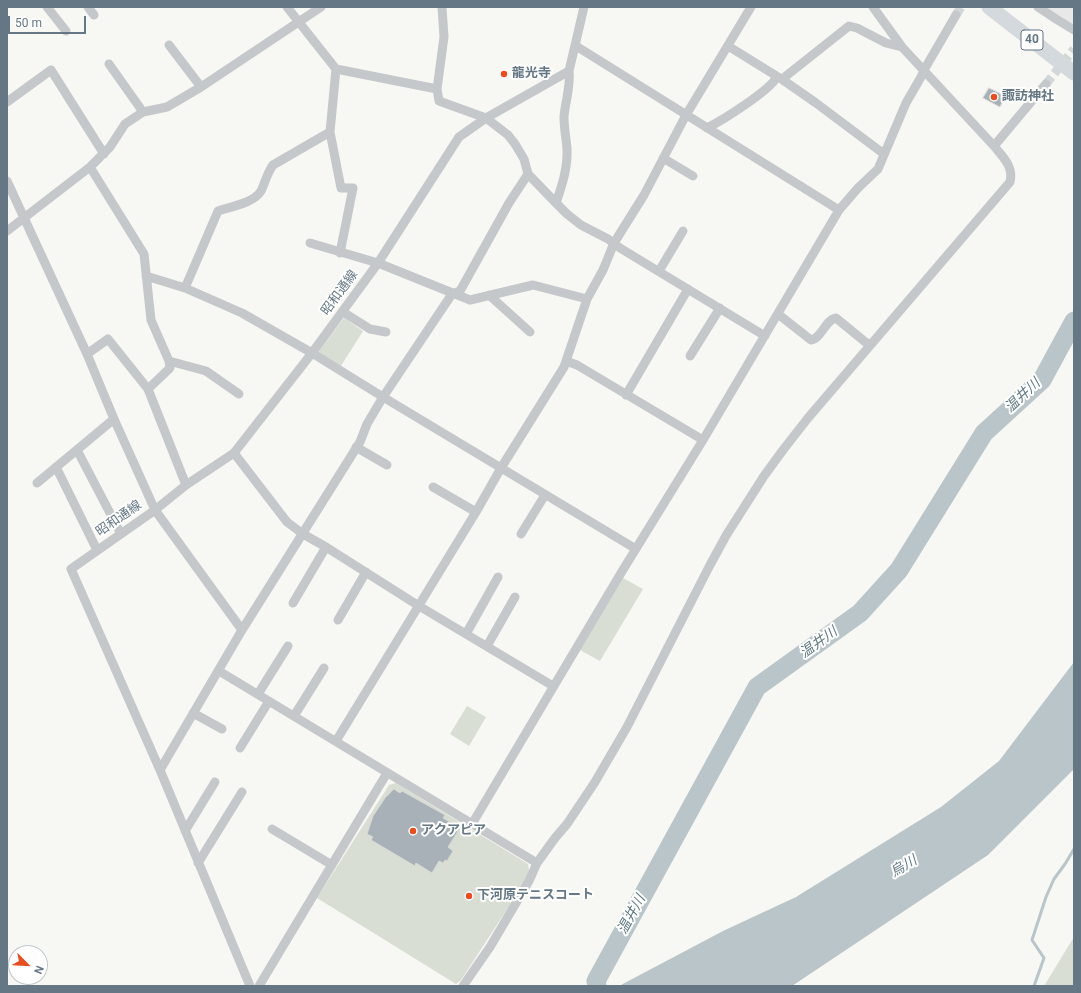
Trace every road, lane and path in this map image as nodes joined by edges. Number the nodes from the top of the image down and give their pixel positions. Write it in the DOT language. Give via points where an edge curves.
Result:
graph roads {
  1 [pos="47,7"];
  2 [pos="287,7"];
  3 [pos="321,7"];
  4 [pos="442,7"];
  5 [pos="584,7"];
  6 [pos="751,7"];
  7 [pos="873,7"];
  8 [pos="989,7"];
  9 [pos="1038,7"];
  10 [pos="956,15"];
  11 [pos="298,22"];
  12 [pos="1074,30"];
  13 [pos="66,31"];
  14 [pos="169,45"];
  15 [pos="576,46"];
  16 [pos="728,46"];
  17 [pos="902,47"];
  18 [pos="109,64"];
  19 [pos="336,69"];
  20 [pos="924,70"];
  21 [pos="569,71"];
  22 [pos="1074,73"];
  23 [pos="780,78"];
  24 [pos="1046,84"];
  25 [pos="201,87"];
  26 [pos="437,89"];
  27 [pos="7,102"];
  28 [pos="143,112"];
  29 [pos="686,115"];
  30 [pos="486,118"];
  31 [pos="707,128"];
  32 [pos="330,132"];
  33 [pos="994,146"];
  34 [pos="104,154"];
  35 [pos="884,154"];
  36 [pos="663,158"];
  37 [pos="90,167"];
  38 [pos="528,174"];
  39 [pos="693,176"];
  40 [pos="7,181"];
  41 [pos="556,203"];
  42 [pos="840,210"];
  43 [pos="24,217"];
  44 [pos="7,230"];
  45 [pos="683,231"];
  46 [pos="310,242"];
  47 [pos="614,243"];
  48 [pos="340,253"];
  49 [pos="378,263"];
  50 [pos="659,271"];
  51 [pos="146,276"];
  52 [pos="185,288"];
  53 [pos="688,289"];
  54 [pos="452,294"];
  55 [pos="489,295"];
  56 [pos="588,298"];
  57 [pos="720,308"];
  58 [pos="343,312"];
  59 [pos="778,314"];
  60 [pos="386,332"];
  61 [pos="530,332"];
  62 [pos="765,336"];
  63 [pos="869,345"];
  64 [pos="312,353"];
  65 [pos="87,354"];
  66 [pos="690,356"];
  67 [pos="169,361"];
  68 [pos="566,361"];
  69 [pos="148,389"];
  70 [pos="239,394"];
  71 [pos="626,395"];
  72 [pos="383,397"];
  73 [pos="114,419"];
  74 [pos="704,440"];
  75 [pos="356,447"];
  76 [pos="77,450"];
  77 [pos="234,453"];
  78 [pos="387,465"];
  79 [pos="56,467"];
  80 [pos="501,468"];
  81 [pos="37,483"];
  82 [pos="186,485"];
  83 [pos="433,487"];
  84 [pos="545,495"];
  85 [pos="155,510"];
  86 [pos="476,512"];
  87 [pos="121,534"];
  88 [pos="303,534"];
  89 [pos="521,534"];
  90 [pos="326,547"];
  91 [pos="636,549"];
  92 [pos="97,550"];
  93 [pos="366,572"];
  94 [pos="498,577"];
  95 [pos="515,597"];
  96 [pos="293,603"];
  97 [pos="419,606"];
  98 [pos="338,620"];
  99 [pos="242,630"];
  100 [pos="466,634"];
  101 [pos="288,646"];
  102 [pos="487,646"];
  103 [pos="324,668"];
  104 [pos="219,670"];
  105 [pos="553,686"];
  106 [pos="258,694"];
  107 [pos="269,701"];
  108 [pos="194,713"];
  109 [pos="294,716"];
  110 [pos="222,729"];
  111 [pos="336,741"];
  112 [pos="240,748"];
  113 [pos="160,770"];
  114 [pos="387,773"];
  115 [pos="215,782"];
  116 [pos="242,792"];
  117 [pos="472,824"];
  118 [pos="272,829"];
  119 [pos="185,831"];
  120 [pos="198,863"];
  121 [pos="537,863"];
  122 [pos="332,865"];
  123 [pos="250,986"];
  124 [pos="259,986"];
  125 [pos="463,986"];
  1 -- 13 [label="street"];
  2 -- 11 [label="street"];
  3 -- 11 [label="street"];
  4 -- 26 [label="street" via="444,37"];
  5 -- 15 [label="street"];
  6 -- 16 [label="street"];
  7 -- 17 [label="street"];
  8 -- 22 [label="main road, 40"];
  9 -- 12 [label="street"];
  10 -- 20 [label="street"];
  11 -- 19 [label="street"];
  11 -- 25 [label="street"];
  14 -- 25 [label="street"];
  15 -- 21 [label="street"];
  15 -- 29 [label="street"];
  16 -- 23 [label="street"];
  16 -- 29 [label="street"];
  17 -- 20 [label="street"];
  17 -- 23 [label="street" via="886,43 849,26 786,76"];
  18 -- 28 [label="street"];
  19 -- 26 [label="street"];
  19 -- 32 [label="street"];
  20 -- 33 [label="street"];
  20 -- 35 [label="street" via="906,103"];
  21 -- 30 [label="street, 昭和通線"];
  21 -- 41 [label="street" via="570,83 564,118 567,150 565,179"];
  23 -- 31 [label="street"];
  23 -- 35 [label="street"];
  24 -- 33 [label="street"];
  25 -- 28 [label="street" via="167,107"];
  26 -- 30 [label="street" via="439,101"];
  27 -- 34 [label="street" via="51,70"];
  28 -- 34 [label="street" via="125,124"];
  29 -- 31 [label="street"];
  29 -- 36 [label="street"];
  30 -- 38 [label="street" via="508,135 515,144 524,159"];
  30 -- 49 [label="street, 昭和通線" via="459,137"];
  31 -- 42 [label="street"];
  32 -- 48 [label="street" via="341,188 353,188"];
  32 -- 52 [label="street" via="273,165 260,192 253,199 218,211"];
  33 -- 63 [label="street" via="1011,169 1010,182"];
  34 -- 37 [label="street"];
  35 -- 42 [label="street" via="878,169"];
  36 -- 39 [label="street"];
  36 -- 47 [label="street" via="644,195"];
  37 -- 43 [label="street"];
  37 -- 51 [label="street" via="144,254"];
  38 -- 41 [label="street"];
  38 -- 54 [label="street" via="508,203 460,291"];
  40 -- 43 [label="street"];
  41 -- 47 [label="street" via="582,225"];
  42 -- 59 [label="street"];
  43 -- 44 [label="street"];
  43 -- 65 [label="street"];
  45 -- 50 [label="street"];
  46 -- 48 [label="street"];
  47 -- 50 [label="street"];
  47 -- 56 [label="street"];
  48 -- 49 [label="street"];
  49 -- 54 [label="street"];
  49 -- 58 [label="street, 昭和通線"];
  50 -- 53 [label="street"];
  51 -- 52 [label="street"];
  51 -- 67 [label="street" via="151,320"];
  52 -- 64 [label="street" via="242,313"];
  53 -- 57 [label="street"];
  53 -- 71 [label="street"];
  54 -- 55 [label="street" via="470,300"];
  54 -- 72 [label="street"];
  55 -- 56 [label="street" via="533,285"];
  55 -- 61 [label="street"];
  56 -- 68 [label="street"];
  57 -- 62 [label="street"];
  57 -- 66 [label="street"];
  58 -- 60 [label="street" via="370,329"];
  58 -- 64 [label="street, 昭和通線"];
  59 -- 62 [label="street"];
  59 -- 63 [label="street" via="811,340 836,318"];
  62 -- 74 [label="street"];
  63 -- 121 [label="street" via="783,450 748,501 710,565 627,727 595,782"];
  64 -- 72 [label="street"];
  64 -- 77 [label="street, 昭和通線"];
  65 -- 69 [label="street" via="108,339"];
  65 -- 73 [label="street"];
  67 -- 69 [label="street" via="170,368"];
  67 -- 70 [label="street" via="206,371"];
  68 -- 71 [label="street"];
  68 -- 80 [label="street"];
  69 -- 82 [label="street"];
  71 -- 74 [label="street"];
  72 -- 75 [label="street"];
  72 -- 80 [label="street"];
  73 -- 76 [label="street"];
  73 -- 85 [label="street"];
  74 -- 91 [label="street"];
  75 -- 78 [label="street"];
  75 -- 88 [label="street"];
  76 -- 79 [label="street"];
  76 -- 87 [label="street"];
  77 -- 82 [label="street, 昭和通線"];
  77 -- 88 [label="street" via="287,522"];
  79 -- 81 [label="street"];
  79 -- 92 [label="street"];
  80 -- 84 [label="street"];
  80 -- 86 [label="street"];
  82 -- 85 [label="street, 昭和通線"];
  83 -- 86 [label="street"];
  84 -- 89 [label="street"];
  84 -- 91 [label="street"];
  85 -- 87 [label="street, 昭和通線"];
  85 -- 99 [label="street"];
  86 -- 97 [label="street"];
  87 -- 92 [label="street, 昭和通線"];
  88 -- 90 [label="street"];
  88 -- 99 [label="street"];
  90 -- 93 [label="street"];
  90 -- 96 [label="street"];
  91 -- 105 [label="street"];
  92 -- 113 [label="street, 昭和通線" via="71,569"];
  93 -- 97 [label="street"];
  93 -- 98 [label="street"];
  94 -- 100 [label="street"];
  95 -- 102 [label="street"];
  97 -- 100 [label="street"];
  97 -- 111 [label="street"];
  99 -- 104 [label="street"];
  100 -- 102 [label="street"];
  101 -- 106 [label="street"];
  102 -- 105 [label="street"];
  103 -- 109 [label="street"];
  104 -- 106 [label="street"];
  104 -- 108 [label="street"];
  105 -- 117 [label="street"];
  106 -- 107 [label="street"];
  107 -- 109 [label="street"];
  107 -- 112 [label="street"];
  108 -- 110 [label="street"];
  108 -- 113 [label="street"];
  109 -- 111 [label="street"];
  111 -- 114 [label="street"];
  113 -- 119 [label="street"];
  114 -- 117 [label="street"];
  114 -- 122 [label="street"];
  115 -- 119 [label="street"];
  116 -- 120 [label="street"];
  117 -- 121 [label="street"];
  118 -- 122 [label="street"];
  119 -- 120 [label="street"];
  120 -- 123 [label="street"];
  121 -- 125 [label="street" via="490,947"];
  122 -- 124 [label="street"];
}
